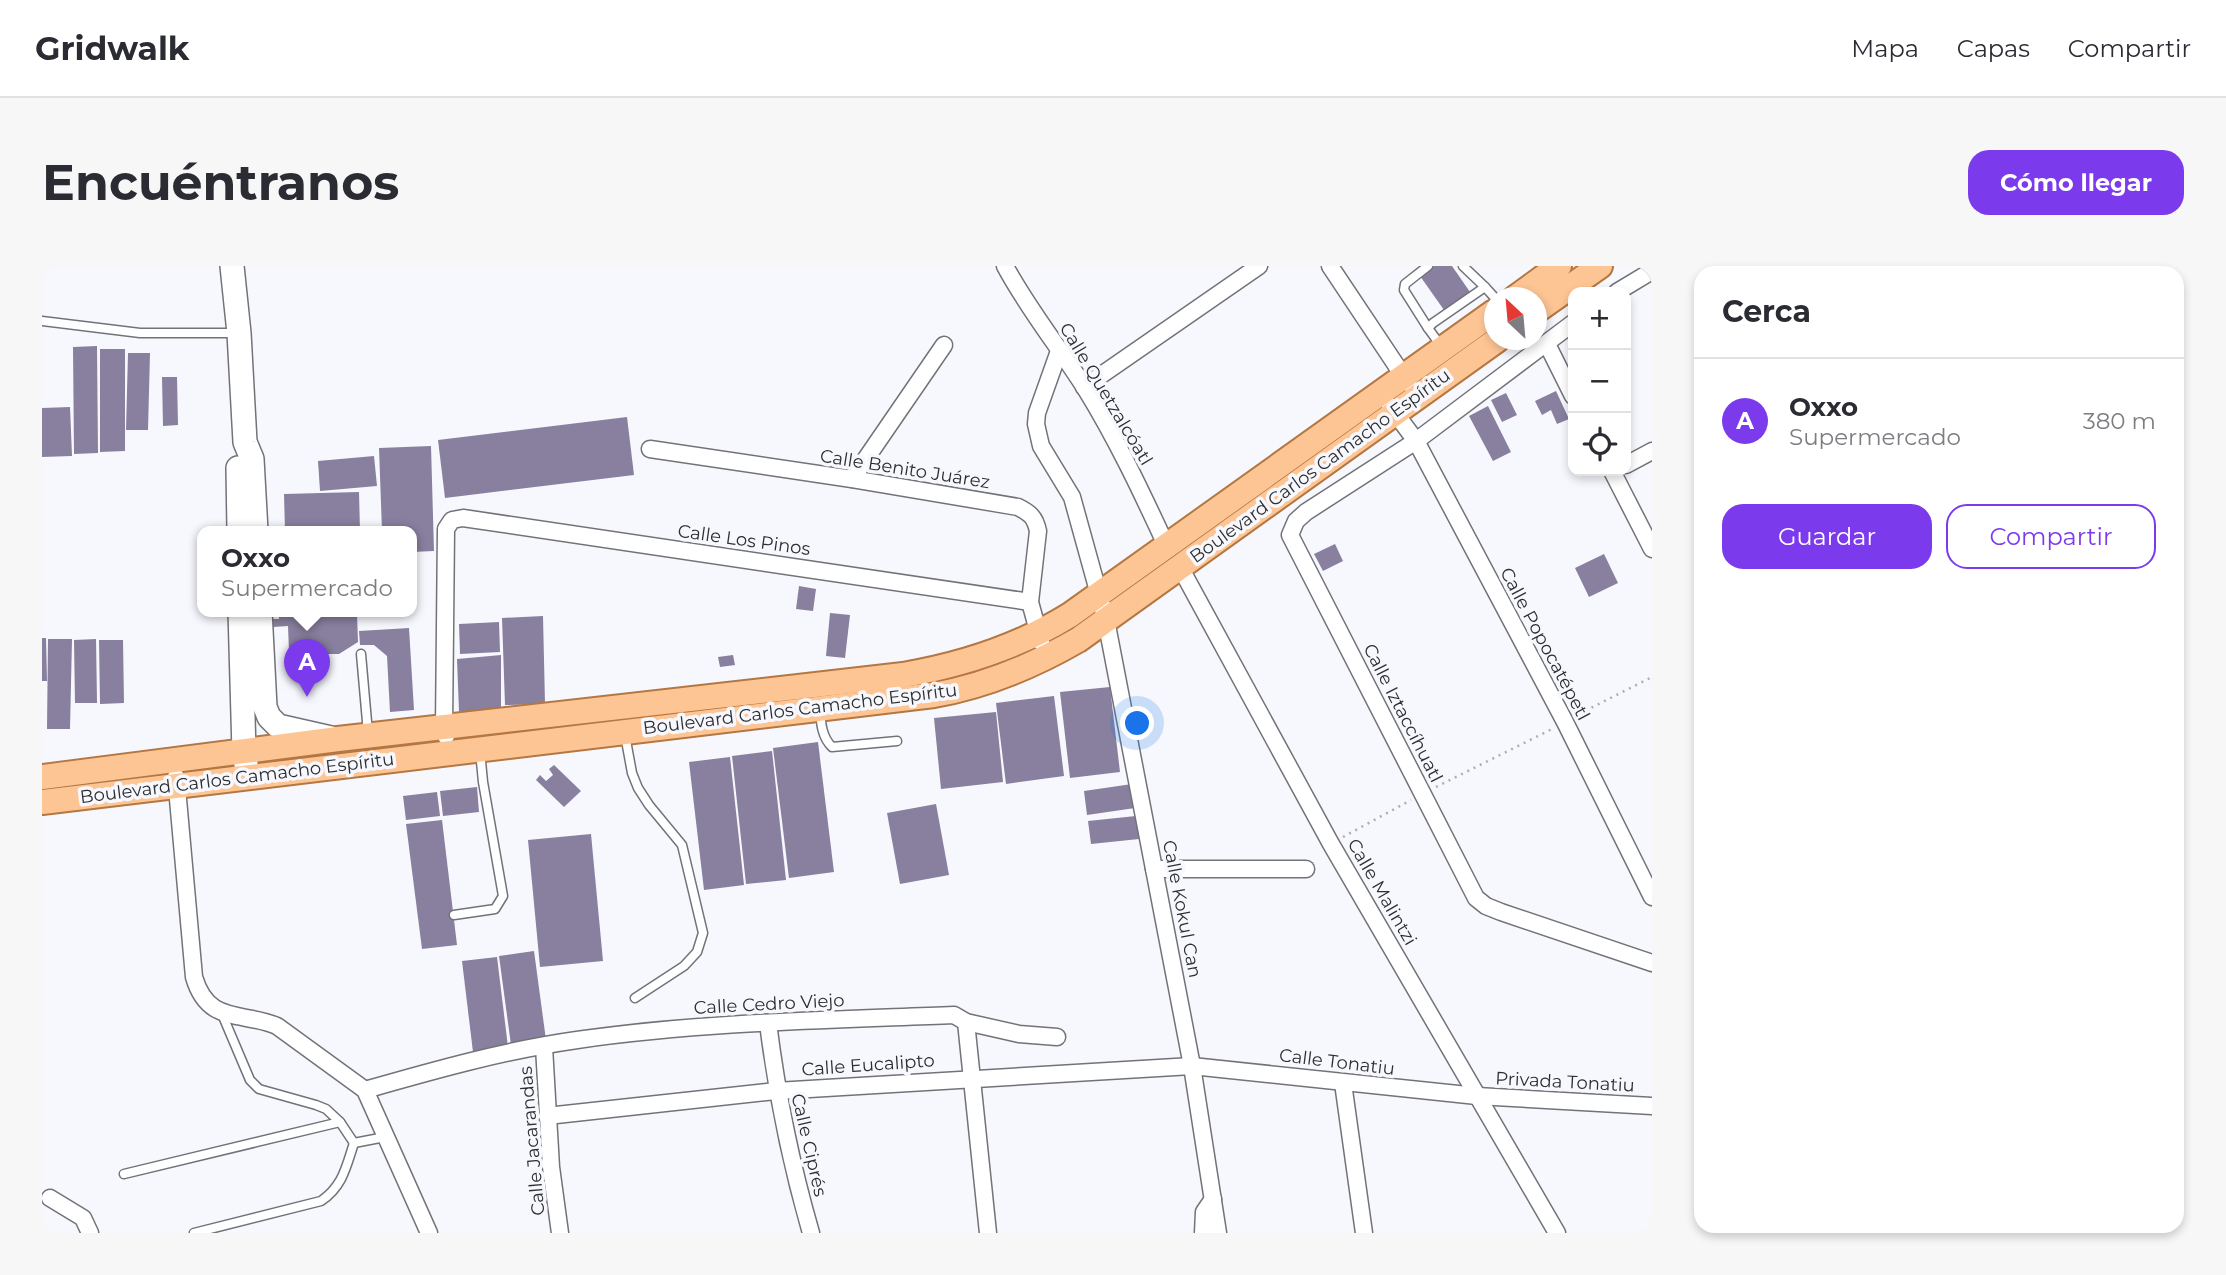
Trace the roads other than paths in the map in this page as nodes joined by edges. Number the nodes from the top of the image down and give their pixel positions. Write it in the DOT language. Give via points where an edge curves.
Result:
graph roads {
  1 [pos="232,266"];
  2 [pos="1005,266"];
  3 [pos="1259,266"];
  4 [pos="1428,266"];
  5 [pos="1463,266"];
  6 [pos="1559,266"];
  7 [pos="1600,266"];
  8 [pos="1333,267"];
  9 [pos="1652,271"];
  10 [pos="1485,287"];
  11 [pos="1530,287"];
  12 [pos="1625,287"];
  13 [pos="1484,288"];
  14 [pos="1547,303"];
  15 [pos="42,321"];
  16 [pos="1484,322"];
  17 [pos="1568,327"];
  18 [pos="1428,328"];
  19 [pos="239,333"];
  20 [pos="1547,344"];
  21 [pos="944,345"];
  22 [pos="1484,345"];
  23 [pos="1539,350"];
  24 [pos="1059,351"];
  25 [pos="1450,358"];
  26 [pos="1403,376"];
  27 [pos="1568,386"];
  28 [pos="1084,387"];
  29 [pos="1380,393"];
  30 [pos="1418,397"];
  31 [pos="1395,414"];
  32 [pos="1416,441"];
  33 [pos="244,442"];
  34 [pos="650,449"];
  35 [pos="1652,451"];
  36 [pos="1631,462"];
  37 [pos="1619,476"];
  38 [pos="852,480"];
  39 [pos="239,526"];
  40 [pos="256,526"];
  41 [pos="1166,545"];
  42 [pos="1652,549"];
  43 [pos="1180,567"];
  44 [pos="1098,594"];
  45 [pos="1030,601"];
  46 [pos="240,617"];
  47 [pos="260,617"];
  48 [pos="1106,620"];
  49 [pos="1039,634"];
  50 [pos="361,654"];
  51 [pos="1047,658"];
  52 [pos="820,708"];
  53 [pos="269,717"];
  54 [pos="243,719"];
  55 [pos="444,727"];
  56 [pos="625,732"];
  57 [pos="368,736"];
  58 [pos="338,739"];
  59 [pos="897,741"];
  60 [pos="479,748"];
  61 [pos="450,752"];
  62 [pos="246,764"];
  63 [pos="176,773"];
  64 [pos="42,777"];
  65 [pos="42,802"];
  66 [pos="1154,869"];
  67 [pos="1307,869"];
  68 [pos="1652,897"];
  69 [pos="454,915"];
  70 [pos="1652,963"];
  71 [pos="635,998"];
  72 [pos="222,1014"];
  73 [pos="966,1022"];
  74 [pos="768,1023"];
  75 [pos="1057,1037"];
  76 [pos="544,1047"];
  77 [pos="1192,1066"];
  78 [pos="970,1078"];
  79 [pos="1343,1083"];
  80 [pos="365,1090"];
  81 [pos="776,1091"];
  82 [pos="1477,1096"];
  83 [pos="1652,1106"];
  84 [pos="547,1116"];
  85 [pos="340,1122"];
  86 [pos="385,1137"];
  87 [pos="354,1143"];
  88 [pos="124,1174"];
  89 [pos="50,1198"];
  90 [pos="1213,1199"];
  91 [pos="90,1233"];
  92 [pos="194,1233"];
  93 [pos="429,1233"];
  94 [pos="560,1233"];
  95 [pos="811,1233"];
  96 [pos="988,1233"];
  97 [pos="1203,1233"];
  98 [pos="1218,1233"];
  99 [pos="1364,1233"];
  100 [pos="1557,1233"];
  1 -- 19 [label="main road"];
  2 -- 24 [label="street, Calle Quetzalcóatl"];
  3 -- 28 [label="street"];
  4 -- 18 [label="lane" via="1405,284 1404,290"];
  5 -- 10 [label="lane"];
  6 -- 11 [label="main road"];
  7 -- 14 [label="main road"];
  8 -- 26 [label="street"];
  9 -- 12 [label="street"];
  13 -- 18 [label="lane"];
  15 -- 19 [label="lane" via="140,333"];
  16 -- 25 [label="main road, Boulevard Carlos Camacho Espíritu"];
  17 -- 20 [label="street"];
  18 -- 25 [label="lane"];
  19 -- 33 [label="main road"];
  20 -- 27 [label="street"];
  21 -- 38 [label="street"];
  22 -- 25 [label="main road, Boulevard Carlos Camacho Espíritu"];
  23 -- 32 [label="street"];
  24 -- 28 [label="street, Calle Quetzalcóatl"];
  24 -- 44 [label="street, Calle Kokul Can" via="1036,424 1041,446 1072,497"];
  25 -- 26 [label="main road, Boulevard Carlos Camacho Espíritu"];
  25 -- 30 [label="main road, Boulevard Carlos Camacho Espíritu"];
  26 -- 29 [label="main road, Boulevard Carlos Camacho Espíritu"];
  26 -- 30 [label="street"];
  28 -- 41 [label="street, Calle Quetzalcóatl" via="1124,454"];
  29 -- 31 [label="street, Calle Popocatépetl"];
  29 -- 41 [label="main road, Boulevard Carlos Camacho Espíritu"];
  30 -- 31 [label="main road, Boulevard Carlos Camacho Espíritu"];
  31 -- 32 [label="street, Calle Popocatépetl"];
  31 -- 43 [label="main road, Boulevard Carlos Camacho Espíritu"];
  32 -- 68 [label="street, Calle Popocatépetl"];
  32 -- 70 [label="street, Calle Iztaccíhuatl" via="1306,512 1290,535 1476,898 1486,906"];
  33 -- 39 [label="main road" via="238,460"];
  33 -- 40 [label="main road" via="252,459"];
  34 -- 38 [label="street, Calle Benito Juárez"];
  35 -- 36 [label="street"];
  37 -- 42 [label="street"];
  38 -- 45 [label="street, Calle Benito Juárez" via="1018,508 1032,515 1038,531"];
  41 -- 44 [label="main road, Boulevard Carlos Camacho Espíritu"];
  43 -- 48 [label="main road, Boulevard Carlos Camacho Espíritu"];
  43 -- 82 [label="street, Calle Malintzi" via="1331,844"];
  44 -- 48 [label="street, Calle Kokul Can"];
  44 -- 49 [label="main road, Boulevard Carlos Camacho Espíritu"];
  45 -- 49 [label="street, Calle Benito Juárez"];
  45 -- 55 [label="street, Calle Los Pinos" via="463,518 452,520 446,529"];
  46 -- 54 [label="main road"];
  47 -- 53 [label="main road"];
  48 -- 51 [label="main road, Boulevard Carlos Camacho Espíritu"];
  48 -- 66 [label="street, Calle Kokul Can"];
  49 -- 51 [label="street, Calle Benito Juárez"];
  49 -- 55 [label="main road, Boulevard Carlos Camacho Espíritu" via="960,664 913,673"];
  50 -- 57 [label="lane"];
  51 -- 52 [label="main road, Boulevard Carlos Camacho Espíritu" via="957,691"];
  52 -- 56 [label="main road, Boulevard Carlos Camacho Espíritu"];
  52 -- 59 [label="lane" via="821,727 832,747"];
  53 -- 54 [label="main road"];
  53 -- 58 [label="main road" via="278,726"];
  54 -- 62 [label="main road"];
  55 -- 57 [label="main road, Boulevard Carlos Camacho Espíritu"];
  55 -- 61 [label="street"];
  56 -- 60 [label="main road, Boulevard Carlos Camacho Espíritu"];
  56 -- 71 [label="lane" via="638,788 682,845 704,933 697,952 684,966"];
  57 -- 58 [label="main road, Boulevard Carlos Camacho Espíritu"];
  58 -- 62 [label="main road, Boulevard Carlos Camacho Espíritu"];
  60 -- 61 [label="main road, Boulevard Carlos Camacho Espíritu"];
  60 -- 69 [label="lane" via="503,896 495,909"];
  61 -- 62 [label="main road, Boulevard Carlos Camacho Espíritu"];
  62 -- 63 [label="main road, Boulevard Carlos Camacho Espíritu"];
  63 -- 64 [label="main road, Boulevard Carlos Camacho Espíritu"];
  63 -- 65 [label="main road, Boulevard Carlos Camacho Espíritu"];
  63 -- 72 [label="street" via="194,977 202,996"];
  66 -- 67 [label="street"];
  66 -- 77 [label="street, Calle Kokul Can"];
  72 -- 80 [label="street" via="277,1026"];
  72 -- 85 [label="lane" via="250,1080 259,1089 316,1105"];
  73 -- 74 [label="street, Calle Cedro Viejo" via="954,1015"];
  73 -- 75 [label="street, Calle Cedro Viejo"];
  73 -- 78 [label="street"];
  74 -- 76 [label="street, Calle Cedro Viejo" via="664,1029"];
  74 -- 81 [label="street, Calle Ciprés"];
  76 -- 80 [label="street, Calle Cedro Viejo"];
  76 -- 84 [label="street, Calle Jacarandas"];
  77 -- 78 [label="street, Calle Eucalipto"];
  77 -- 79 [label="street, Calle Tonatiu"];
  77 -- 90 [label="street, Calle Kokul Can"];
  78 -- 81 [label="street, Calle Eucalipto"];
  78 -- 96 [label="street"];
  79 -- 82 [label="street, Calle Tonatiu"];
  79 -- 99 [label="street"];
  80 -- 86 [label="street"];
  81 -- 84 [label="street, Calle Eucalipto"];
  81 -- 95 [label="street, Calle Ciprés"];
  82 -- 83 [label="street, Privada Tonatiu"];
  82 -- 100 [label="street, Calle Malintzi"];
  84 -- 94 [label="street, Calle Jacarandas"];
  85 -- 87 [label="lane"];
  85 -- 88 [label="lane"];
  86 -- 87 [label="lane"];
  86 -- 93 [label="street"];
  87 -- 92 [label="lane" via="339,1185 321,1201"];
  89 -- 91 [label="street" via="83,1218"];
  90 -- 97 [label="street" via="1204,1212"];
  90 -- 98 [label="street, Calle Kokul Can"];
}
